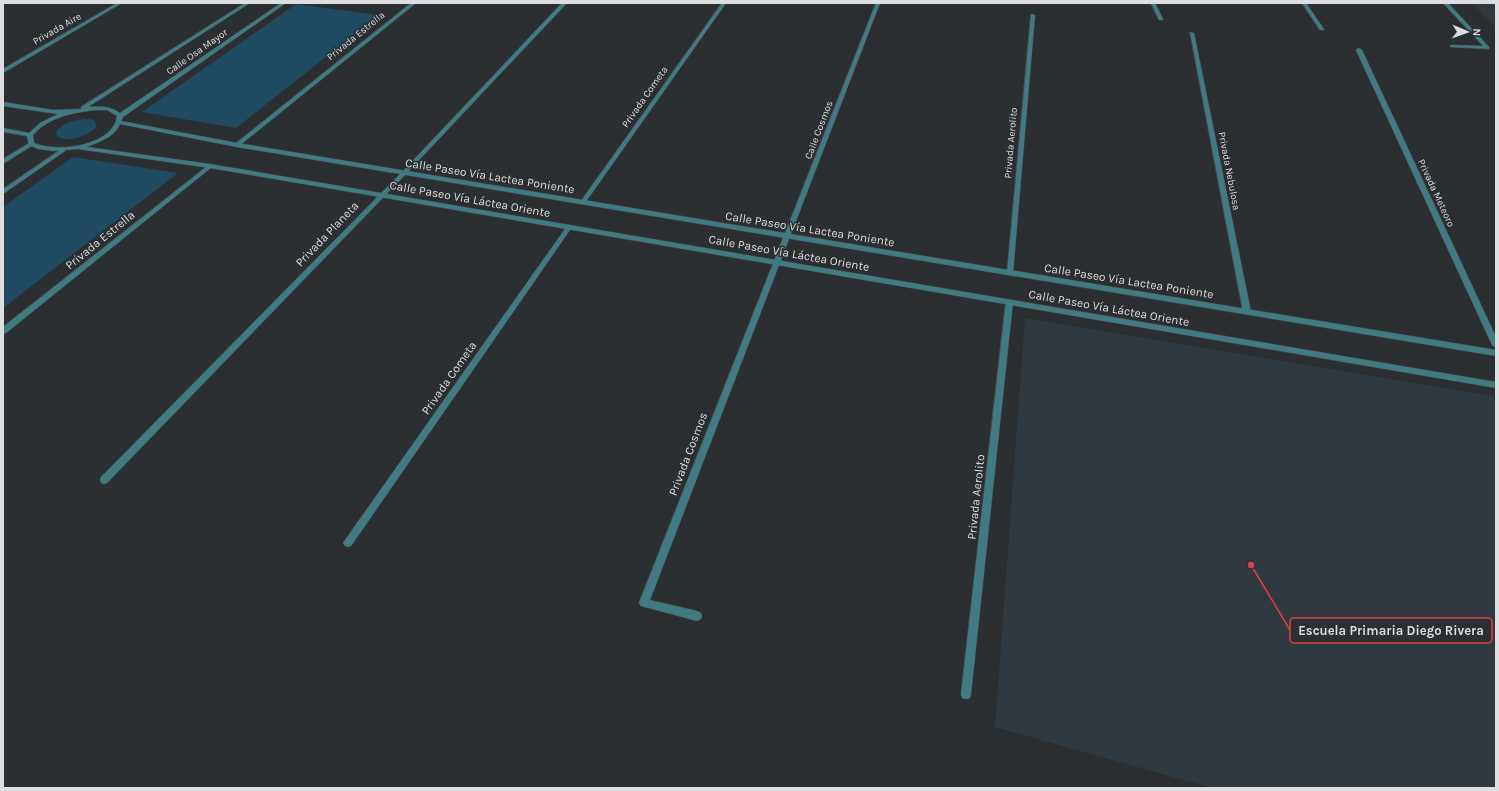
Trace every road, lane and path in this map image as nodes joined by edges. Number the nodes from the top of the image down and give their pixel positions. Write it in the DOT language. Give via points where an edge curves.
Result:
graph roads {
  1 [pos="120,3"];
  2 [pos="248,3"];
  3 [pos="284,3"];
  4 [pos="414,3"];
  5 [pos="565,3"];
  6 [pos="724,3"];
  7 [pos="878,3"];
  8 [pos="1154,3"];
  9 [pos="1304,3"];
  10 [pos="1444,3"];
  11 [pos="1034,15"];
  12 [pos="1162,19"];
  13 [pos="1322,29"];
  14 [pos="1192,33"];
  15 [pos="1452,46"];
  16 [pos="1359,50"];
  17 [pos="3,71"];
  18 [pos="3,104"];
  19 [pos="82,109"];
  20 [pos="67,112"];
  21 [pos="120,119"];
  22 [pos="3,130"];
  23 [pos="30,135"];
  24 [pos="31,144"];
  25 [pos="237,145"];
  26 [pos="78,147"];
  27 [pos="63,150"];
  28 [pos="3,162"];
  29 [pos="210,166"];
  30 [pos="404,173"];
  31 [pos="3,192"];
  32 [pos="382,195"];
  33 [pos="583,202"];
  34 [pos="569,227"];
  35 [pos="787,236"];
  36 [pos="777,263"];
  37 [pos="1010,273"];
  38 [pos="1009,302"];
  39 [pos="1247,312"];
  40 [pos="3,331"];
  41 [pos="1496,345"];
  42 [pos="1496,353"];
  43 [pos="1496,385"];
  44 [pos="104,480"];
  45 [pos="348,543"];
  46 [pos="697,616"];
  47 [pos="966,694"];
  1 -- 17 [label="street, Privada Aire"];
  2 -- 19 [label="street, Calle Osa Mayor"];
  3 -- 21 [label="street, Calle Osa Mayor"];
  4 -- 25 [label="street, Privada Estrella"];
  5 -- 30 [label="street, Privada Planeta"];
  6 -- 33 [label="street, Privada Cometa"];
  7 -- 35 [label="street, Calle Cosmos"];
  8 -- 12 [label="street"];
  9 -- 13 [label="street"];
  10 -- 15 [label="street" via="1487,48"];
  11 -- 37 [label="street, Privada Aerolito"];
  14 -- 39 [label="street, Privada Nebulosa"];
  16 -- 41 [label="street, Privada Meteoro"];
  18 -- 20 [label="street"];
  19 -- 20 [label="street"];
  19 -- 21 [label="street, Calle Paseo Vía Lactea Poniente" via="107,108 116,112"];
  20 -- 23 [label="street" via="43,123"];
  21 -- 25 [label="street, Calle Paseo Vía Lactea Poniente"];
  21 -- 26 [label="street, Calle Osa Mayor" via="115,130 106,136"];
  22 -- 23 [label="street"];
  23 -- 24 [label="street"];
  24 -- 27 [label="street" via="37,149"];
  24 -- 28 [label="street"];
  25 -- 30 [label="street, Calle Paseo Vía Lactea Poniente"];
  26 -- 27 [label="street"];
  26 -- 29 [label="street, Calle Paseo Vía Láctea Oriente"];
  27 -- 31 [label="street"];
  29 -- 32 [label="street, Calle Paseo Vía Láctea Oriente"];
  29 -- 40 [label="street, Privada Estrella"];
  30 -- 32 [label="street, Privada Planeta"];
  30 -- 33 [label="street, Calle Paseo Vía Lactea Poniente"];
  32 -- 34 [label="street, Calle Paseo Vía Láctea Oriente"];
  32 -- 44 [label="street, Privada Planeta"];
  33 -- 35 [label="street, Calle Paseo Vía Lactea Poniente"];
  34 -- 36 [label="street, Calle Paseo Vía Láctea Oriente"];
  34 -- 45 [label="street, Privada Cometa"];
  35 -- 36 [label="street, Calle Cosmos"];
  35 -- 37 [label="street, Calle Paseo Vía Lactea Poniente"];
  36 -- 38 [label="street, Calle Paseo Vía Láctea Oriente"];
  36 -- 46 [label="street, Privada Cosmos" via="644,603"];
  37 -- 39 [label="street, Calle Paseo Vía Lactea Poniente"];
  38 -- 43 [label="street, Calle Paseo Vía Láctea Oriente"];
  38 -- 47 [label="street, Privada Aerolito"];
  39 -- 42 [label="street, Calle Paseo Vía Lactea Poniente"];
}
